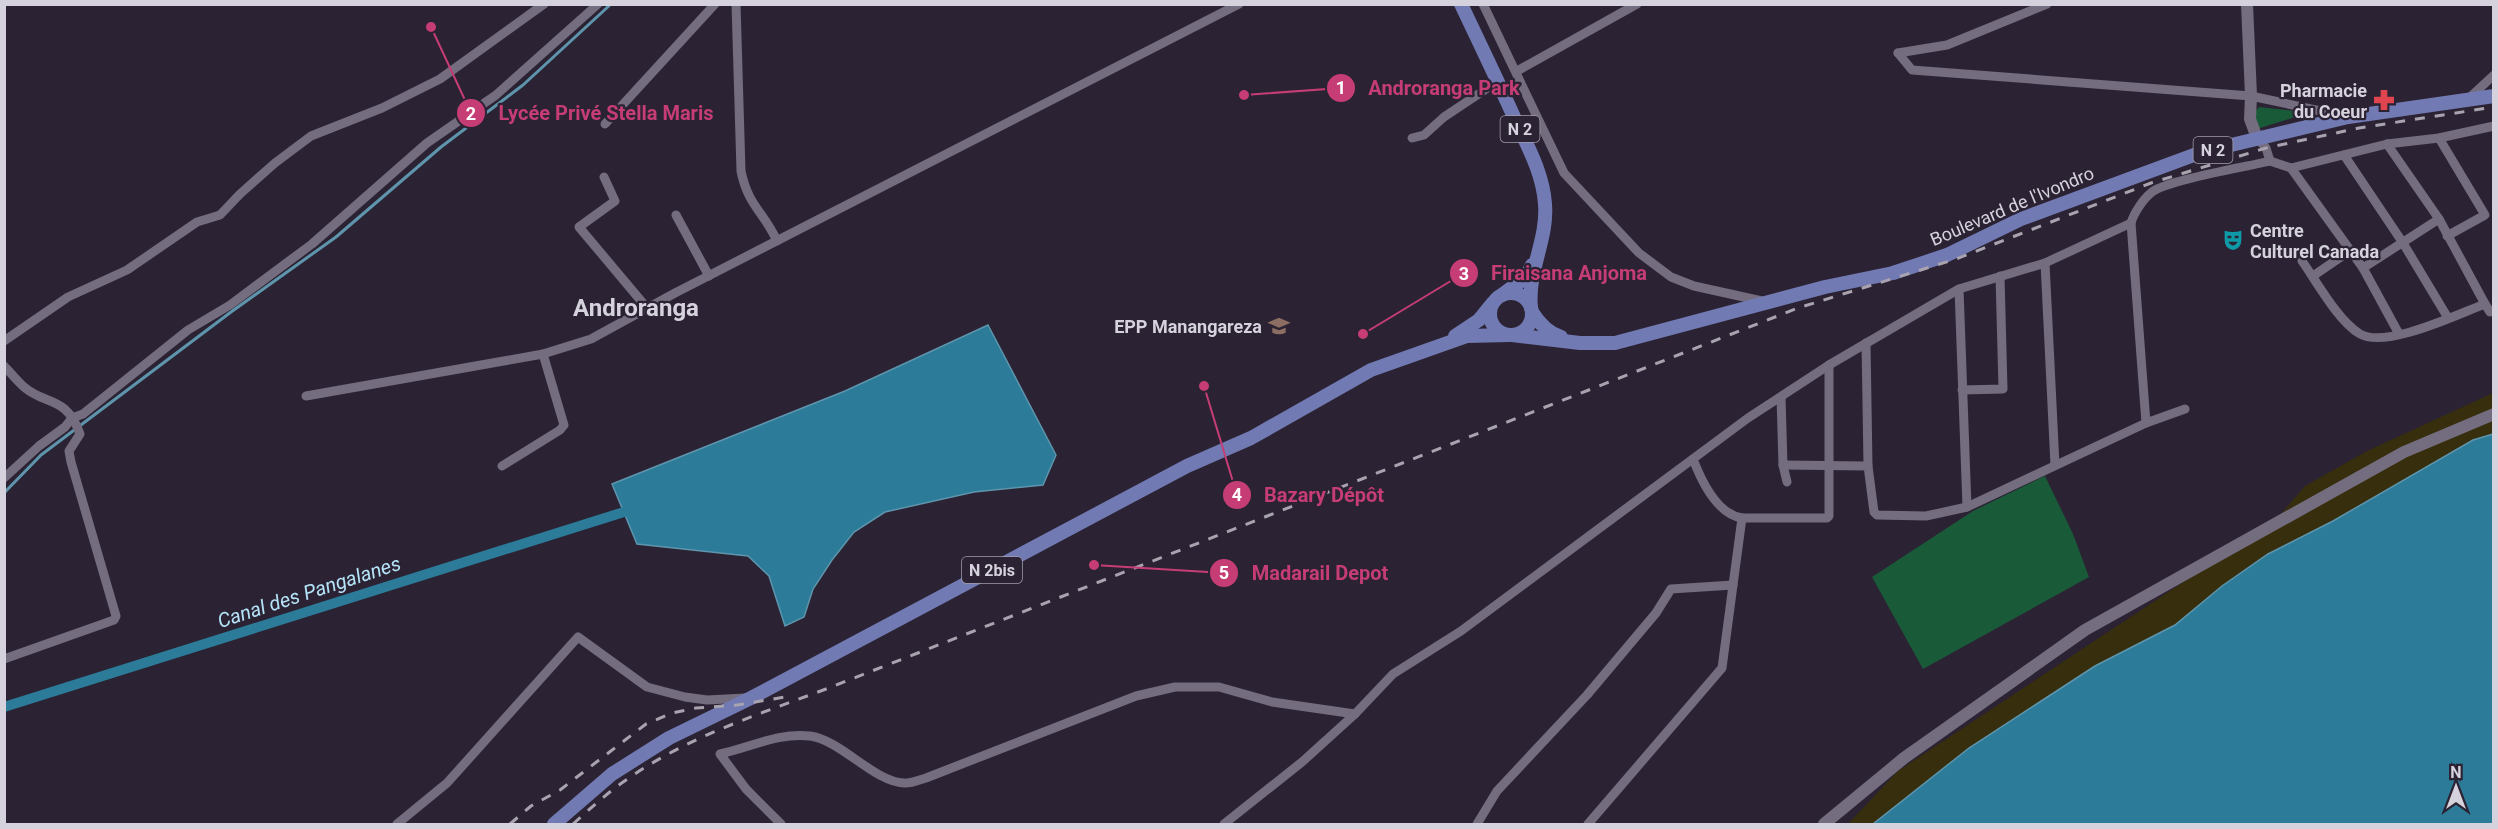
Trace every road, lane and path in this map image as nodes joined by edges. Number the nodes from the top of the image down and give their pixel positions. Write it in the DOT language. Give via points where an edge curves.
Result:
graph roads {
  1 [pos="544,4"];
  2 [pos="598,4"];
  3 [pos="715,4"];
  4 [pos="736,4"];
  5 [pos="1239,4"];
  6 [pos="1461,4"];
  7 [pos="1483,4"];
  8 [pos="1637,4"];
  9 [pos="2047,4"];
  10 [pos="2247,4"];
  11 [pos="1517,71"];
  12 [pos="2493,75"];
  13 [pos="1498,81"];
  14 [pos="2252,96"];
  15 [pos="2493,96"];
  16 [pos="2468,99"];
  17 [pos="2348,117"];
  18 [pos="605,124"];
  19 [pos="2493,126"];
  20 [pos="1412,138"];
  21 [pos="2257,138"];
  22 [pos="2439,138"];
  23 [pos="2387,144"];
  24 [pos="2344,155"];
  25 [pos="2270,161"];
  26 [pos="2291,168"];
  27 [pos="604,177"];
  28 [pos="676,215"];
  29 [pos="2439,219"];
  30 [pos="2131,223"];
  31 [pos="2447,236"];
  32 [pos="777,241"];
  33 [pos="2403,243"];
  34 [pos="2351,250"];
  35 [pos="1535,261"];
  36 [pos="2302,261"];
  37 [pos="2045,263"];
  38 [pos="2363,268"];
  39 [pos="709,276"];
  40 [pos="2000,276"];
  41 [pos="2313,276"];
  42 [pos="1959,289"];
  43 [pos="1497,299"];
  44 [pos="1770,303"];
  45 [pos="2485,304"];
  46 [pos="647,308"];
  47 [pos="1532,310"];
  48 [pos="2493,311"];
  49 [pos="2448,318"];
  50 [pos="2399,334"];
  51 [pos="1510,335"];
  52 [pos="4,342"];
  53 [pos="1445,342"];
  54 [pos="1580,343"];
  55 [pos="1866,343"];
  56 [pos="543,354"];
  57 [pos="1829,365"];
  58 [pos="4,366"];
  59 [pos="1962,390"];
  60 [pos="306,396"];
  61 [pos="1781,397"];
  62 [pos="2185,409"];
  63 [pos="2493,414"];
  64 [pos="74,422"];
  65 [pos="2146,423"];
  66 [pos="1693,459"];
  67 [pos="1783,465"];
  68 [pos="2055,465"];
  69 [pos="502,466"];
  70 [pos="1828,466"];
  71 [pos="1869,466"];
  72 [pos="4,478"];
  73 [pos="1787,482"];
  74 [pos="1967,507"];
  75 [pos="1742,518"];
  76 [pos="1733,585"];
  77 [pos="4,659"];
  78 [pos="751,698"];
  79 [pos="1355,714"];
  80 [pos="397,825"];
  81 [pos="554,825"];
  82 [pos="781,825"];
  83 [pos="1224,825"];
  84 [pos="1477,825"];
  85 [pos="1588,825"];
  86 [pos="1824,825"];
  1 -- 52 [label="street" via="440,79 382,108 311,136 275,163 220,215 197,222 127,270 68,297"];
  2 -- 64 [label="street" via="496,95 427,143 312,244 230,305 188,330"];
  3 -- 18 [label="street"];
  4 -- 32 [label="street" via="741,171 756,211 769,224"];
  5 -- 32 [label="street"];
  6 -- 13 [label="main road, N 2"];
  7 -- 11 [label="street"];
  8 -- 11 [label="street"];
  9 -- 14 [label="street" via="1947,45 1898,53 1912,70"];
  10 -- 14 [label="main road"];
  11 -- 44 [label="street" via="1564,173 1639,253 1671,277 1694,286"];
  12 -- 16 [label="street"];
  13 -- 20 [label="street" via="1424,135"];
  13 -- 35 [label="main road, N 2" via="1533,158 1544,194 1545,227"];
  14 -- 17 [label="street"];
  14 -- 21 [label="main road" via="2250,119"];
  15 -- 16 [label="main road, Boulevard de l'Ivondro / N 2"];
  16 -- 17 [label="main road, Boulevard de l'Ivondro / N 2"];
  17 -- 21 [label="main road, Boulevard de l'Ivondro / N 2"];
  19 -- 22 [label="street"];
  21 -- 25 [label="street"];
  21 -- 44 [label="main road, Boulevard de l'Ivondro / N 2" via="2202,152 2106,186 2021,219 1947,255 1893,273"];
  22 -- 23 [label="street"];
  22 -- 31 [label="street" via="2486,215"];
  23 -- 24 [label="street"];
  23 -- 29 [label="street"];
  24 -- 26 [label="street"];
  24 -- 33 [label="street"];
  25 -- 26 [label="street"];
  25 -- 30 [label="street" via="2178,182 2152,192 2135,211"];
  26 -- 34 [label="street"];
  27 -- 46 [label="street" via="615,201 579,227"];
  28 -- 39 [label="street"];
  29 -- 31 [label="street"];
  29 -- 33 [label="street"];
  30 -- 37 [label="street"];
  30 -- 65 [label="street"];
  31 -- 45 [label="street"];
  32 -- 39 [label="street"];
  33 -- 38 [label="street"];
  33 -- 49 [label="street"];
  34 -- 38 [label="street"];
  34 -- 41 [label="street"];
  35 -- 43 [label="main road" via="1525,278"];
  35 -- 47 [label="main road, N 2" via="1529,292"];
  36 -- 41 [label="street"];
  37 -- 40 [label="street"];
  37 -- 68 [label="street"];
  38 -- 50 [label="street"];
  39 -- 46 [label="street"];
  40 -- 42 [label="street"];
  40 -- 59 [label="street" via="2003,389"];
  41 -- 50 [label="street" via="2360,333 2374,338"];
  42 -- 55 [label="street"];
  42 -- 59 [label="street"];
  43 -- 47 [label="main road" via="1516,294"];
  43 -- 51 [label="main road" via="1490,310 1492,324"];
  43 -- 53 [label="main road" via="1479,320"];
  44 -- 54 [label="main road, Boulevard de l'Ivondro / N 2" via="1615,343"];
  45 -- 48 [label="street"];
  45 -- 49 [label="street"];
  46 -- 56 [label="street" via="591,339"];
  47 -- 51 [label="main road" via="1527,327"];
  47 -- 54 [label="main road, N 2" via="1552,334"];
  49 -- 50 [label="street"];
  51 -- 53 [label="main road" via="1467,336"];
  51 -- 54 [label="main road"];
  53 -- 78 [label="main road, N 2bis" via="1371,370 1251,438 1187,466"];
  55 -- 57 [label="street"];
  55 -- 71 [label="street"];
  56 -- 60 [label="street"];
  56 -- 69 [label="street" via="564,425"];
  57 -- 61 [label="street"];
  57 -- 70 [label="street"];
  58 -- 64 [label="street" via="25,388 61,405"];
  59 -- 74 [label="street"];
  61 -- 66 [label="street"];
  61 -- 67 [label="street"];
  62 -- 65 [label="street"];
  63 -- 86 [label="main road" via="2404,452 2085,630 1904,758"];
  64 -- 72 [label="street" via="39,446"];
  64 -- 77 [label="street" via="80,434 69,451 70,462 116,616 114,620"];
  65 -- 68 [label="street"];
  66 -- 75 [label="street" via="1704,486 1732,516"];
  66 -- 79 [label="street" via="1461,631 1393,674"];
  67 -- 70 [label="street"];
  67 -- 73 [label="street"];
  68 -- 74 [label="street"];
  70 -- 71 [label="street"];
  70 -- 75 [label="street" via="1827,518"];
  71 -- 74 [label="street" via="1876,515 1926,516"];
  75 -- 76 [label="street"];
  76 -- 84 [label="street" via="1671,590 1587,695 1497,791"];
  76 -- 85 [label="street" via="1722,668"];
  78 -- 80 [label="street" via="685,698 647,687 578,637 447,783"];
  78 -- 81 [label="main road, N 2bis" via="669,738 612,774"];
  79 -- 82 [label="street" via="1272,702 1219,687 1175,687 1136,696 905,784 890,780 811,736 785,736 720,754 746,789"];
  79 -- 83 [label="street"];
}
